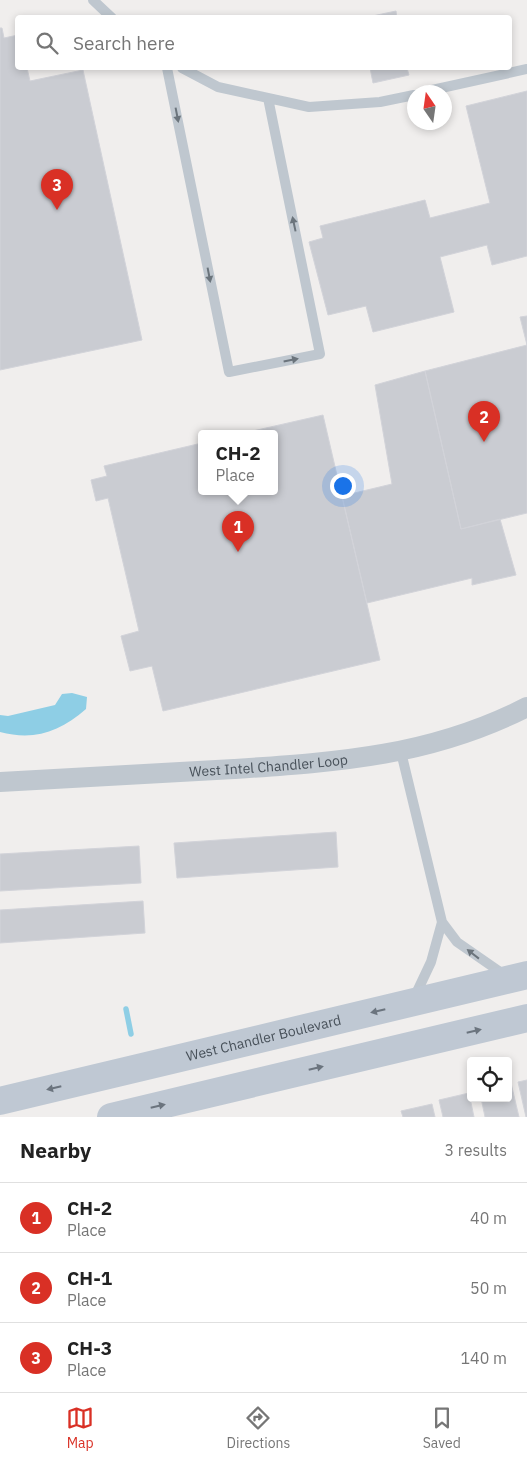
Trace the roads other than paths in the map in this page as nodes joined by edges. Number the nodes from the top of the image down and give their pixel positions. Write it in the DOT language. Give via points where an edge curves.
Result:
graph roads {
  1 [pos="93,0"];
  2 [pos="109,15"];
  3 [pos="527,69"];
  4 [pos="167,70"];
  5 [pos="186,70"];
  6 [pos="452,86"];
  7 [pos="407,96"];
  8 [pos="268,98"];
  9 [pos="527,707"];
  10 [pos="401,752"];
  11 [pos="0,782"];
  12 [pos="442,922"];
  13 [pos="519,977"];
  14 [pos="412,1003"];
  15 [pos="527,1018"];
  16 [pos="0,1101"];
  17 [pos="111,1117"];
  1 -- 2 [label="lane"];
  3 -- 6 [label="lane"];
  4 -- 8 [label="lane, one-way" via="229,372 320,354"];
  5 -- 8 [label="lane" via="218,86"];
  7 -- 8 [label="lane" via="380,102 309,107"];
  9 -- 10 [label="street, West Intel Chandler Loop" via="466,734"];
  10 -- 11 [label="street, West Intel Chandler Loop" via="309,763"];
  10 -- 12 [label="lane"];
  13 -- 12 [label="lane, one-way" via="484,963 457,942"];
  12 -- 14 [label="lane" via="431,962"];
  13 -- 14 [label="main road, West Chandler Boulevard"];
  14 -- 16 [label="main road, West Chandler Boulevard, one-way"];
  17 -- 15 [label="main road, one-way"];
}
